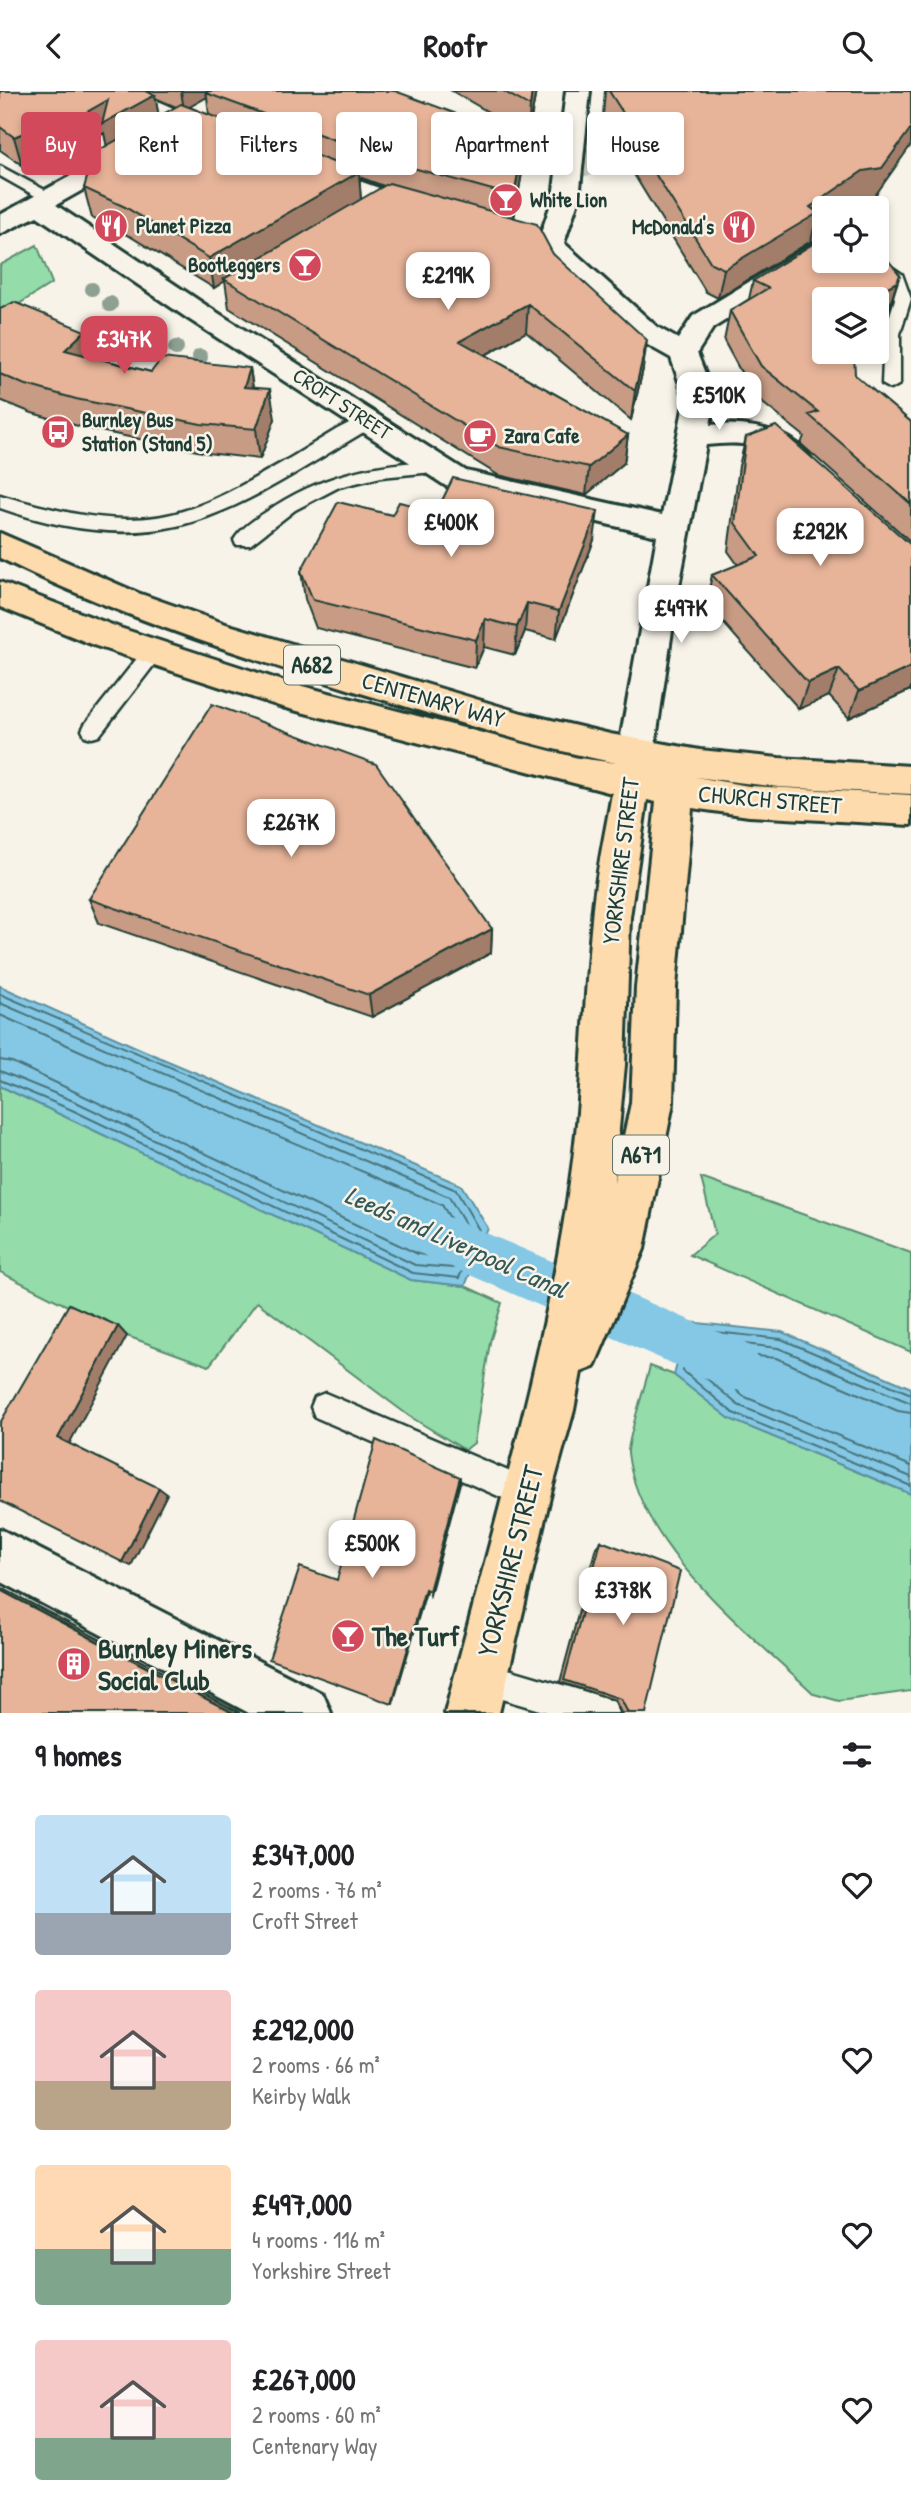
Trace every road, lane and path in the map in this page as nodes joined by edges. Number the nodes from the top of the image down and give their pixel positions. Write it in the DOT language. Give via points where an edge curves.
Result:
graph roads {
  1 [pos="115,91"];
  2 [pos="578,91"];
  3 [pos="206,110"];
  4 [pos="160,112"];
  5 [pos="202,112"];
  6 [pos="115,162"];
  7 [pos="0,170"];
  8 [pos="321,175"];
  9 [pos="387,200"];
  10 [pos="45,202"];
  11 [pos="363,214"];
  12 [pos="438,216"];
  13 [pos="0,226"];
  14 [pos="812,255"];
  15 [pos="889,272"];
  16 [pos="683,353"];
  17 [pos="891,384"];
  18 [pos="370,421"];
  19 [pos="693,436"];
  20 [pos="438,467"];
  21 [pos="820,481"];
  22 [pos="0,501"];
  23 [pos="676,529"];
  24 [pos="243,540"];
  25 [pos="0,544"];
  26 [pos="0,594"];
  27 [pos="153,652"];
  28 [pos="92,730"];
  29 [pos="633,767"];
  30 [pos="677,776"];
  31 [pos="911,780"];
  32 [pos="911,810"];
  33 [pos="325,1407"];
  34 [pos="550,1410"];
  35 [pos="526,1493"];
  36 [pos="0,1553"];
  37 [pos="476,1695"];
  38 [pos="304,1713"];
  39 [pos="603,1713"];
  1 -- 4 [label="street"];
  2 -- 16 [label="street" via="566,198 538,242 647,333"];
  3 -- 5 [label="street"];
  6 -- 10 [label="street"];
  7 -- 10 [label="lane"];
  8 -- 9 [label="street"];
  9 -- 11 [label="street"];
  9 -- 12 [label="street"];
  10 -- 13 [label="street"];
  10 -- 18 [label="street, CROFT STREET" via="208,306"];
  14 -- 16 [label="street" via="703,322"];
  15 -- 17 [label="lane" via="896,277 903,299 892,334"];
  16 -- 19 [label="street, YORKSHIRE STREET" via="700,399"];
  18 -- 20 [label="street, CROFT STREET"];
  18 -- 22 [label="lane" via="225,502 188,516 146,524 97,522 44,515"];
  19 -- 21 [label="street" via="755,435 780,445"];
  19 -- 23 [label="street, YORKSHIRE STREET"];
  20 -- 23 [label="street, CROFT STREET" via="457,479"];
  20 -- 24 [label="lane" via="394,467 320,486 273,514"];
  23 -- 29 [label="street, YORKSHIRE STREET"];
  25 -- 29 [label="main road, CENTENARY WAY / A682" via="172,619"];
  26 -- 27 [label="main road, CENTENARY WAY / A682"];
  27 -- 28 [label="lane"];
  27 -- 29 [label="main road, CENTENARY WAY / A682" via="410,730"];
  29 -- 30 [label="main road, CHURCH STREET / A682"];
  29 -- 34 [label="main road, YORKSHIRE STREET / A671" via="611,917 604,1065 592,1183"];
  30 -- 31 [label="main road, CHURCH STREET / A682" via="769,772"];
  30 -- 32 [label="main road, CHURCH STREET / A682" via="749,800"];
  30 -- 34 [label="main road, YORKSHIRE STREET / A671" via="656,987 652,1103 622,1249"];
  33 -- 35 [label="lane"];
  34 -- 35 [label="main road, YORKSHIRE STREET / A671"];
  35 -- 37 [label="main road, YORKSHIRE STREET / A671"];
  36 -- 38 [label="street"];
  37 -- 39 [label="lane"];
}
